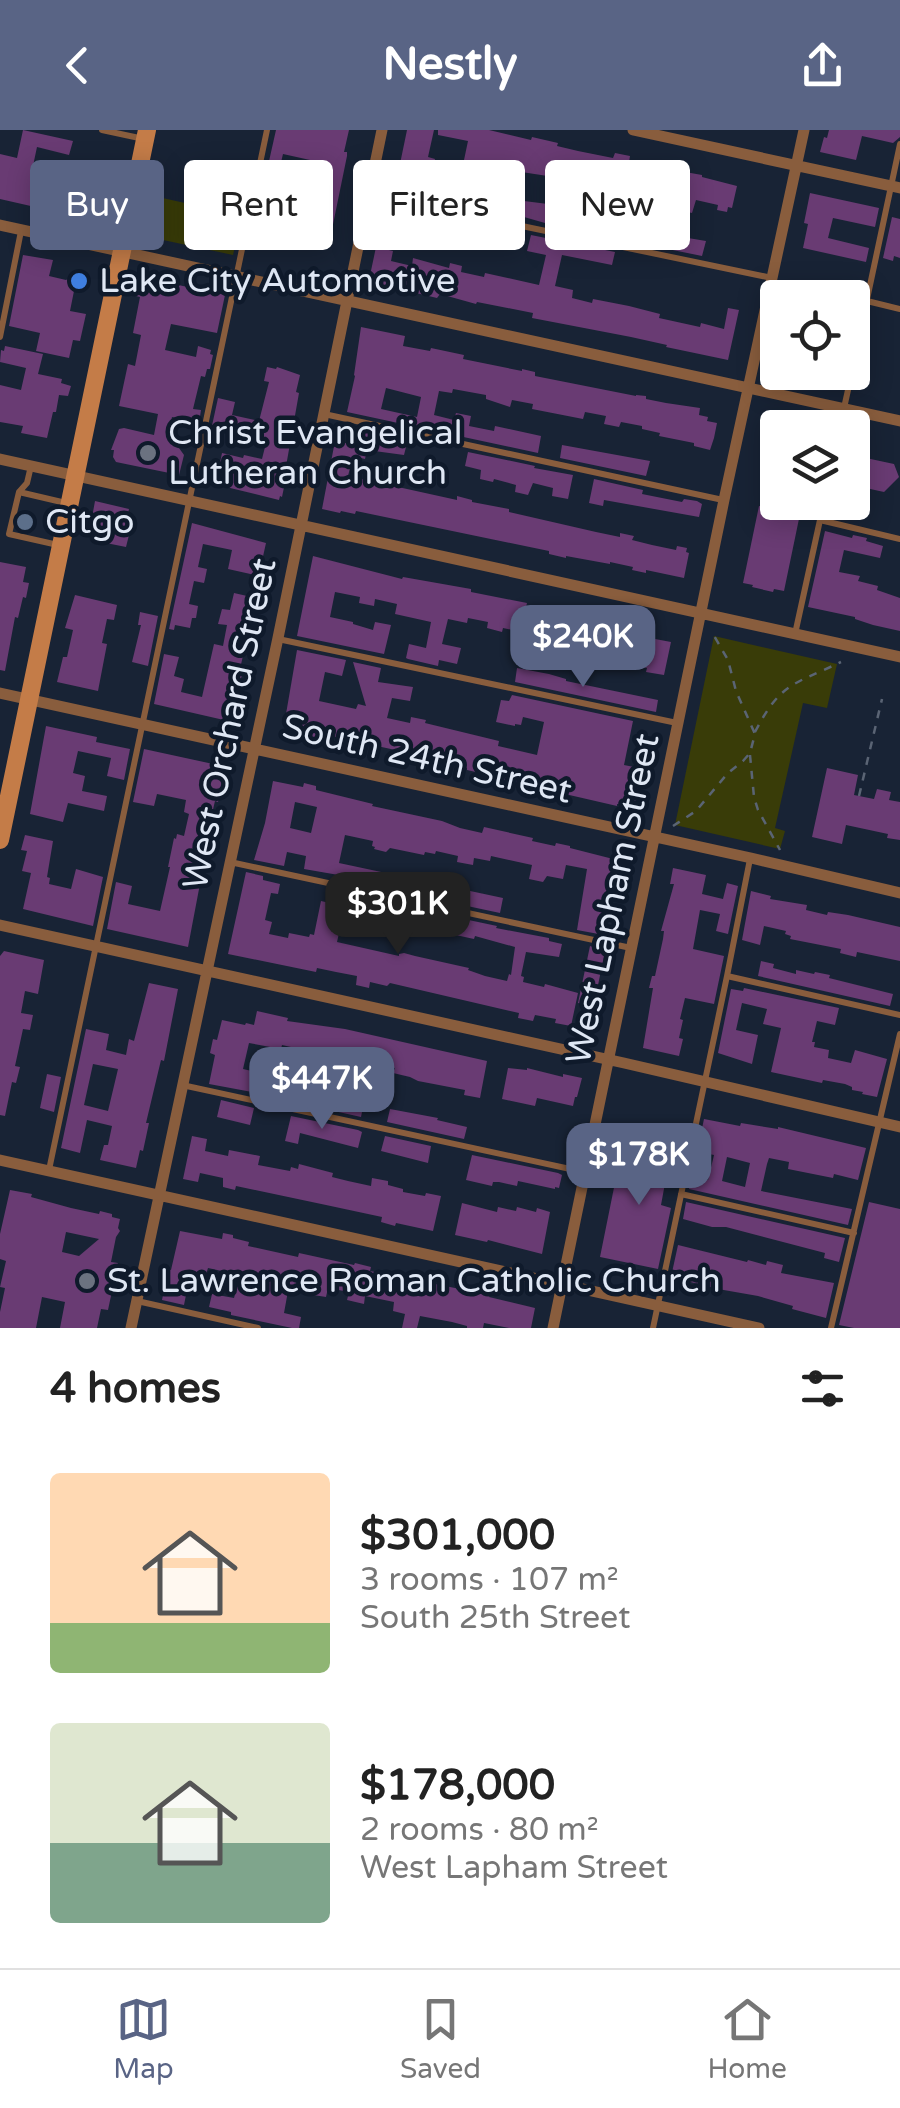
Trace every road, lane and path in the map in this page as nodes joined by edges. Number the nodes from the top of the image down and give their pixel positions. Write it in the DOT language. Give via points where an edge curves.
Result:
graph roads {
  1 [pos="102,130"];
  2 [pos="267,130"];
  3 [pos="382,130"];
  4 [pos="633,130"];
  5 [pos="700,130"];
  6 [pos="804,130"];
  7 [pos="146,134"];
  8 [pos="697,144"];
  9 [pos="900,144"];
  10 [pos="375,160"];
  11 [pos="796,166"];
  12 [pos="896,187"];
  13 [pos="0,225"];
  14 [pos="525,227"];
  15 [pos="22,230"];
  16 [pos="356,250"];
  17 [pos="122,251"];
  18 [pos="237,276"];
  19 [pos="773,279"];
  20 [pos="870,289"];
  21 [pos="346,300"];
  22 [pos="870,302"];
  23 [pos="900,308"];
  24 [pos="0,337"];
  25 [pos="748,390"];
  26 [pos="848,390"];
  27 [pos="844,409"];
  28 [pos="323,413"];
  29 [pos="900,422"];
  30 [pos="0,458"];
  31 [pos="31,465"];
  32 [pos="76,474"];
  33 [pos="18,492"];
  34 [pos="189,498"];
  35 [pos="724,500"];
  36 [pos="70,504"];
  37 [pos="300,524"];
  38 [pos="900,538"];
  39 [pos="61,545"];
  40 [pos="700,614"];
  41 [pos="713,634"];
  42 [pos="795,634"];
  43 [pos="278,638"];
  44 [pos="900,657"];
  45 [pos="840,662"];
  46 [pos="0,693"];
  47 [pos="30,699"];
  48 [pos="882,699"];
  49 [pos="678,723"];
  50 [pos="143,724"];
  51 [pos="755,734"];
  52 [pos="255,748"];
  53 [pos="750,753"];
  54 [pos="860,796"];
  55 [pos="673,826"];
  56 [pos="655,838"];
  57 [pos="0,840"];
  58 [pos="780,850"];
  59 [pos="750,858"];
  60 [pos="230,862"];
  61 [pos="900,893"];
  62 [pos="0,925"];
  63 [pos="96,948"];
  64 [pos="632,948"];
  65 [pos="206,971"];
  66 [pos="727,976"];
  67 [pos="900,1015"];
  68 [pos="900,1034"];
  69 [pos="607,1060"];
  70 [pos="705,1082"];
  71 [pos="182,1084"];
  72 [pos="879,1122"];
  73 [pos="900,1126"];
  74 [pos="0,1160"];
  75 [pos="49,1171"];
  76 [pos="584,1172"];
  77 [pos="680,1194"];
  78 [pos="159,1196"];
  79 [pos="854,1232"];
  80 [pos="561,1285"];
  81 [pos="136,1301"];
  82 [pos="657,1306"];
  83 [pos="132,1328"];
  84 [pos="258,1328"];
  85 [pos="553,1328"];
  86 [pos="654,1328"];
  87 [pos="759,1328"];
  88 [pos="832,1328"];
  1 -- 7 [label="lane"];
  2 -- 18 [label="lane"];
  3 -- 10 [label="street, West Orchard Street"];
  4 -- 8 [label="street"];
  5 -- 8 [label="lane"];
  6 -- 11 [label="street, West Lapham Street"];
  7 -- 17 [label="main road"];
  8 -- 11 [label="street"];
  9 -- 12 [label="lane"];
  11 -- 12 [label="street"];
  11 -- 19 [label="street, West Lapham Street"];
  12 -- 20 [label="lane"];
  13 -- 15 [label="street"];
  14 -- 19 [label="lane"];
  15 -- 17 [label="street"];
  15 -- 24 [label="lane"];
  16 -- 21 [label="street, West Orchard Street"];
  17 -- 18 [label="street"];
  17 -- 32 [label="main road"];
  18 -- 21 [label="street"];
  18 -- 34 [label="lane"];
  19 -- 25 [label="street, West Lapham Street"];
  21 -- 25 [label="street"];
  21 -- 28 [label="street, West Orchard Street"];
  22 -- 23 [label="lane"];
  25 -- 27 [label="street"];
  25 -- 35 [label="street, West Lapham Street"];
  26 -- 27 [label="lane"];
  27 -- 29 [label="street"];
  28 -- 35 [label="lane"];
  28 -- 37 [label="street, West Orchard Street"];
  30 -- 31 [label="street"];
  31 -- 32 [label="street"];
  31 -- 33 [label="lane"];
  32 -- 34 [label="street"];
  32 -- 36 [label="main road"];
  33 -- 36 [label="lane"];
  33 -- 39 [label="lane" via="9,534"];
  34 -- 37 [label="street"];
  34 -- 50 [label="lane"];
  35 -- 40 [label="street, West Lapham Street"];
  36 -- 39 [label="main road"];
  37 -- 40 [label="street"];
  37 -- 43 [label="street, West Orchard Street"];
  38 -- 42 [label="lane" via="820,520"];
  39 -- 47 [label="main road"];
  40 -- 42 [label="street"];
  40 -- 49 [label="street, West Lapham Street"];
  41 -- 51 [label="path"];
  42 -- 44 [label="street"];
  43 -- 49 [label="lane"];
  43 -- 52 [label="street, West Orchard Street"];
  45 -- 51 [label="path" via="785,689"];
  46 -- 47 [label="street, South 24th Street"];
  47 -- 50 [label="street, South 24th Street"];
  47 -- 57 [label="main road"];
  48 -- 54 [label="path"];
  49 -- 56 [label="street, West Lapham Street"];
  50 -- 52 [label="street, South 24th Street"];
  50 -- 63 [label="lane"];
  51 -- 53 [label="path"];
  52 -- 56 [label="street, South 24th Street"];
  52 -- 60 [label="street, West Orchard Street"];
  53 -- 55 [label="path"];
  53 -- 58 [label="path" via="754,797"];
  56 -- 59 [label="street, South 24th Street"];
  56 -- 64 [label="street, West Lapham Street"];
  59 -- 61 [label="street, South 24th Street"];
  59 -- 66 [label="lane"];
  60 -- 64 [label="lane"];
  60 -- 65 [label="street, West Orchard Street"];
  62 -- 63 [label="street"];
  63 -- 65 [label="street"];
  63 -- 75 [label="lane"];
  64 -- 69 [label="street, West Lapham Street"];
  65 -- 69 [label="street"];
  65 -- 71 [label="street, West Orchard Street"];
  66 -- 67 [label="lane"];
  66 -- 70 [label="lane"];
  68 -- 72 [label="lane"];
  69 -- 70 [label="street"];
  69 -- 76 [label="street, West Lapham Street"];
  70 -- 72 [label="street"];
  70 -- 77 [label="lane"];
  71 -- 76 [label="lane"];
  71 -- 78 [label="street, West Orchard Street"];
  72 -- 73 [label="street"];
  72 -- 79 [label="lane"];
  74 -- 75 [label="street"];
  75 -- 78 [label="street"];
  76 -- 80 [label="street, West Lapham Street"];
  77 -- 79 [label="lane"];
  77 -- 82 [label="lane"];
  78 -- 80 [label="street"];
  78 -- 81 [label="street, West Orchard Street"];
  79 -- 88 [label="lane"];
  80 -- 82 [label="street"];
  80 -- 85 [label="street, West Lapham Street"];
  81 -- 83 [label="street, West Orchard Street"];
  81 -- 84 [label="lane"];
  82 -- 86 [label="lane"];
  82 -- 87 [label="street"];
}
